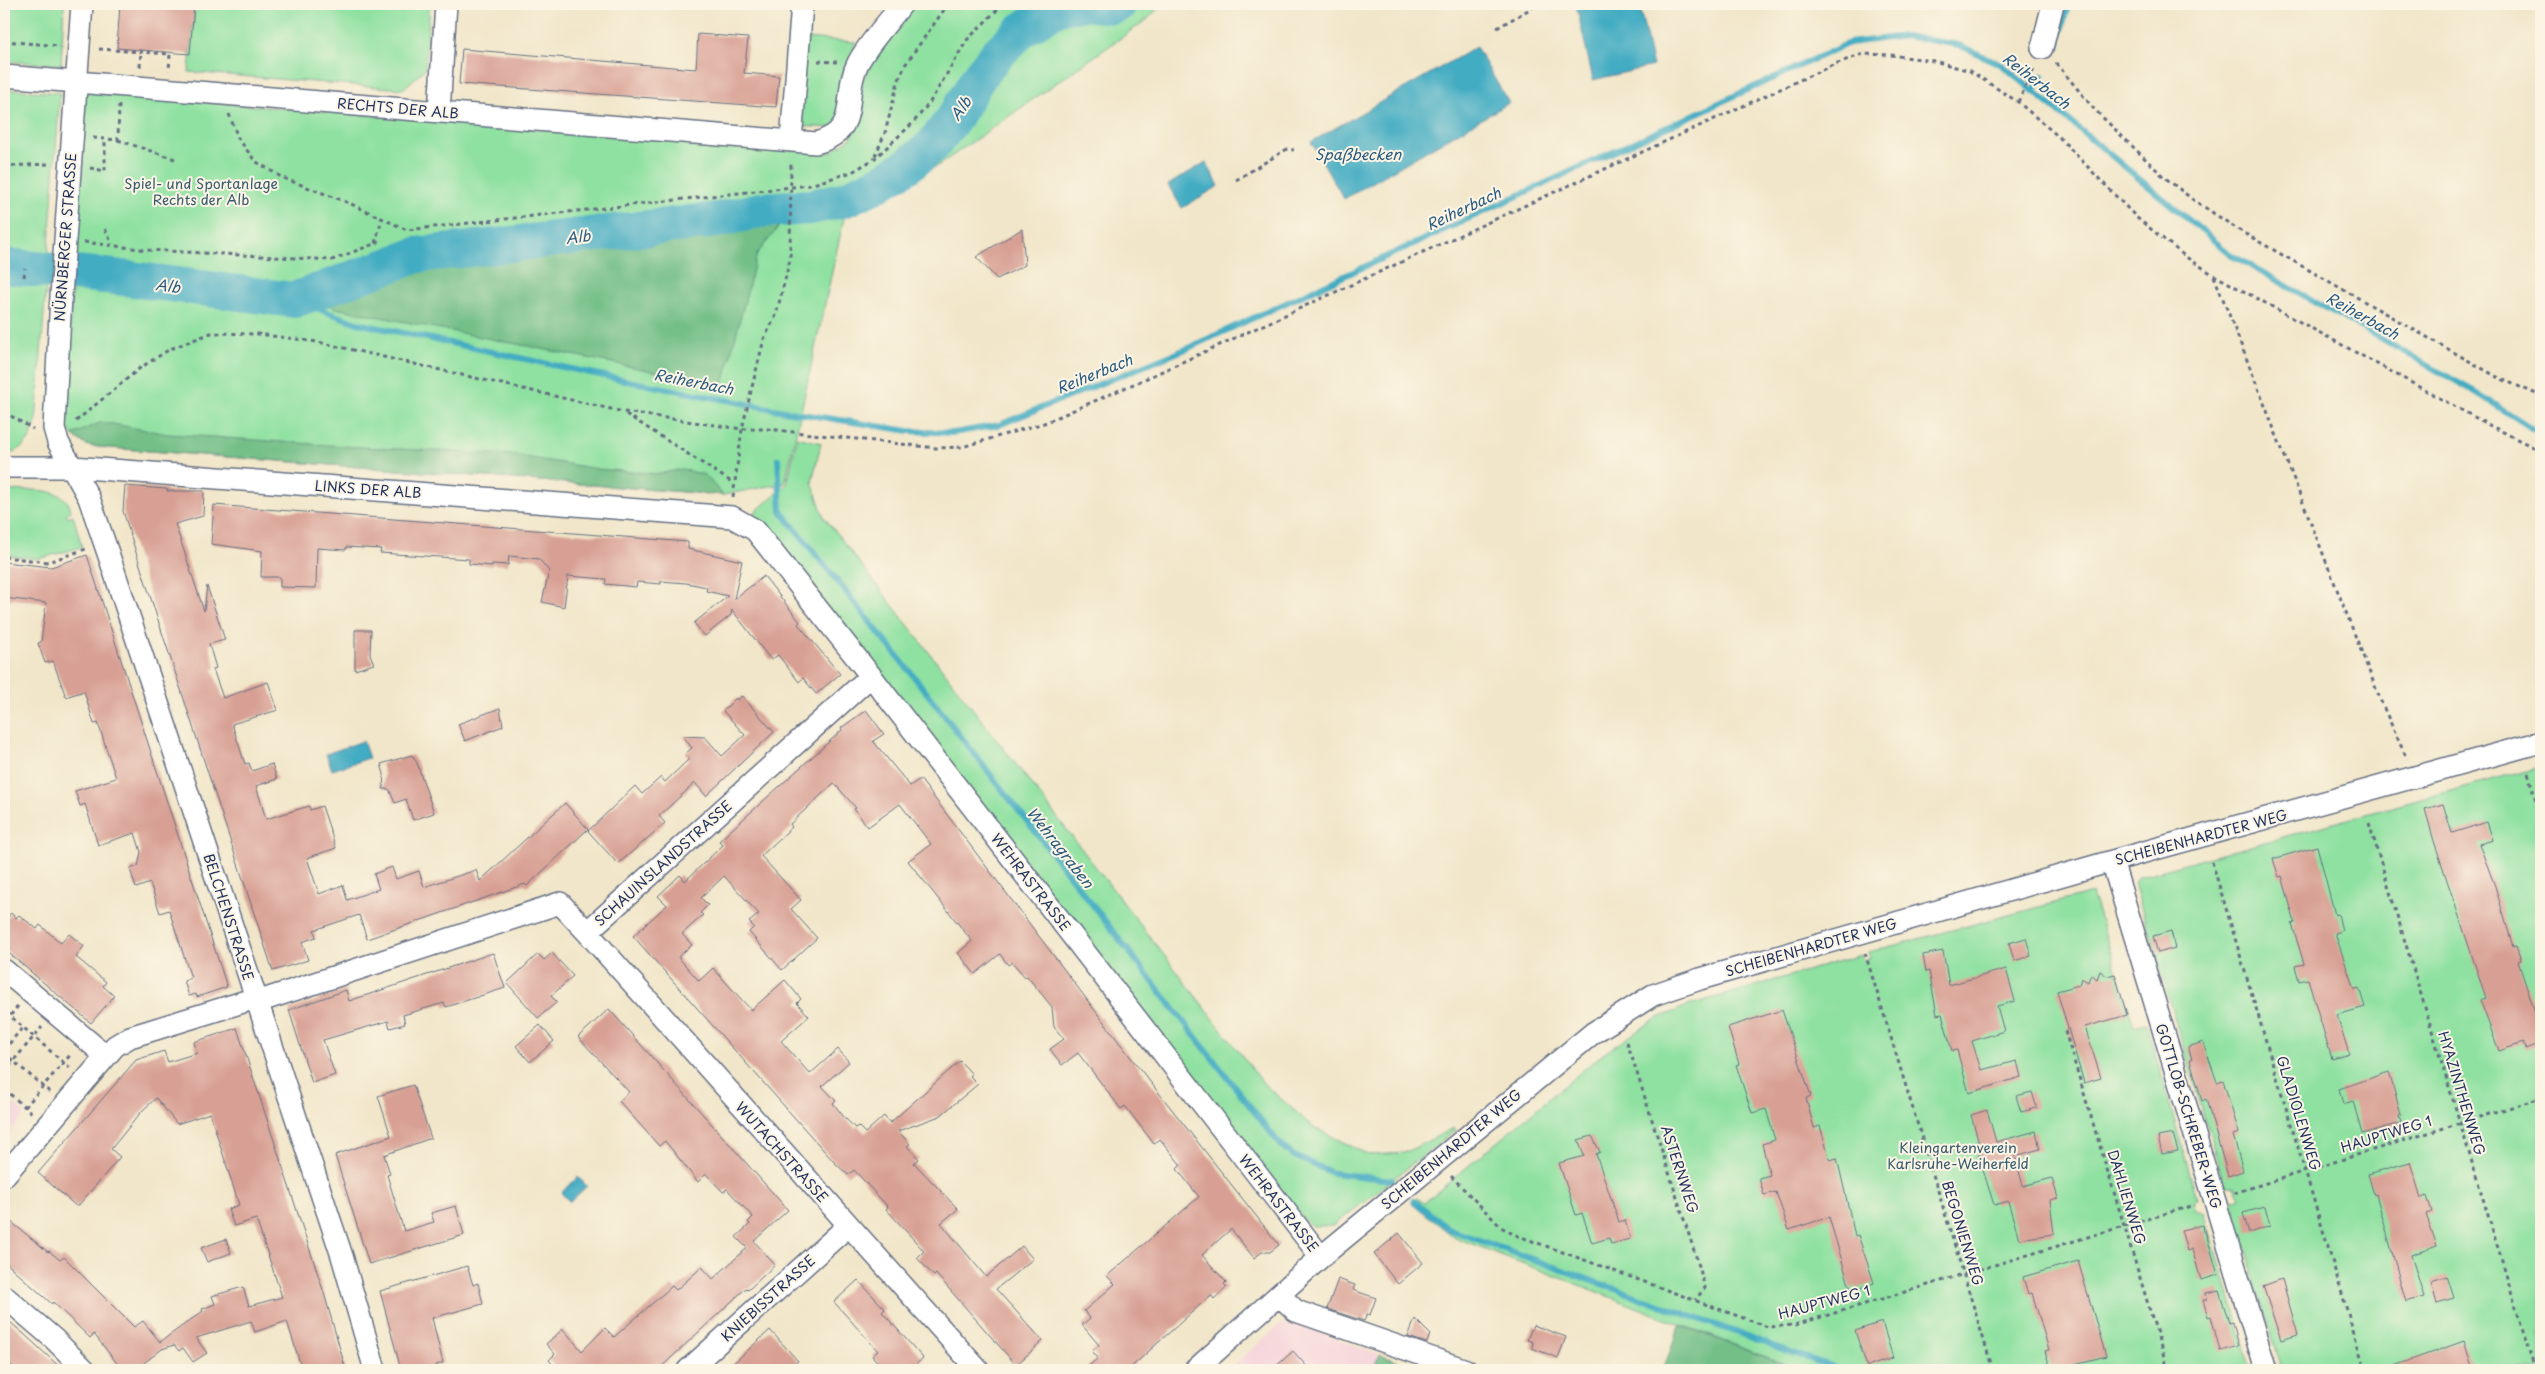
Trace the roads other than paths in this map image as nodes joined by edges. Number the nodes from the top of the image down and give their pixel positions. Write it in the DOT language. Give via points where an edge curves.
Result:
graph roads {
  1 [pos="82,4"];
  2 [pos="446,4"];
  3 [pos="802,4"];
  4 [pos="902,4"];
  5 [pos="2053,4"];
  6 [pos="2042,48"];
  7 [pos="4,76"];
  8 [pos="76,81"];
  9 [pos="439,111"];
  10 [pos="792,141"];
  11 [pos="4,467"];
  12 [pos="72,467"];
  13 [pos="732,517"];
  14 [pos="871,676"];
  15 [pos="2541,742"];
  16 [pos="2112,861"];
  17 [pos="587,932"];
  18 [pos="4,970"];
  19 [pos="256,1000"];
  20 [pos="106,1056"];
  21 [pos="4,1176"];
  22 [pos="848,1226"];
  23 [pos="1321,1258"];
  24 [pos="1279,1295"];
  25 [pos="4,1296"];
  26 [pos="85,1370"];
  27 [pos="375,1370"];
  28 [pos="688,1370"];
  29 [pos="978,1370"];
  30 [pos="1195,1370"];
  31 [pos="1466,1370"];
  32 [pos="2266,1370"];
  1 -- 8 [label="street, NÜRNBERGER STRASSE" via="88,48"];
  2 -- 9 [label="street"];
  3 -- 10 [label="street"];
  4 -- 10 [label="street, RECHTS DER ALB" via="857,64 848,117 840,131 816,143"];
  5 -- 6 [label="street"];
  7 -- 8 [label="street, RECHTS DER ALB"];
  8 -- 9 [label="street, RECHTS DER ALB"];
  8 -- 12 [label="street, NÜRNBERGER STRASSE" via="70,240 61,296 54,428"];
  9 -- 10 [label="street, RECHTS DER ALB"];
  11 -- 12 [label="street, LINKS DER ALB"];
  12 -- 13 [label="street, LINKS DER ALB"];
  12 -- 19 [label="street, BELCHENSTRASSE" via="89,498"];
  13 -- 14 [label="street, WEHRASTRASSE" via="755,530"];
  14 -- 17 [label="street, SCHAUINSLANDSTRASSE"];
  14 -- 23 [label="street, WEHRASTRASSE"];
  15 -- 16 [label="street, SCHEIBENHARDTER WEG"];
  16 -- 23 [label="street, SCHEIBENHARDTER WEG" via="1653,995 1586,1039"];
  16 -- 32 [label="street, GOTTLOB-SCHREBER-WEG"];
  17 -- 19 [label="street, SCHAUINSLANDSTRASSE" via="560,903"];
  17 -- 22 [label="street, WUTACHSTRASSE"];
  18 -- 20 [label="street"];
  19 -- 20 [label="street, SCHAUINSLANDSTRASSE" via="130,1037"];
  19 -- 27 [label="street, BELCHENSTRASSE" via="342,1256"];
  20 -- 21 [label="street, SCHAUINSLANDSTRASSE"];
  22 -- 28 [label="street, KNIEBISSTRASSE"];
  22 -- 29 [label="street, WUTACHSTRASSE"];
  23 -- 24 [label="street, SCHEIBENHARDTER WEG"];
  24 -- 30 [label="street, SCHEIBENHARDTER WEG"];
  24 -- 31 [label="street" via="1296,1311"];
  25 -- 26 [label="street"];
}
